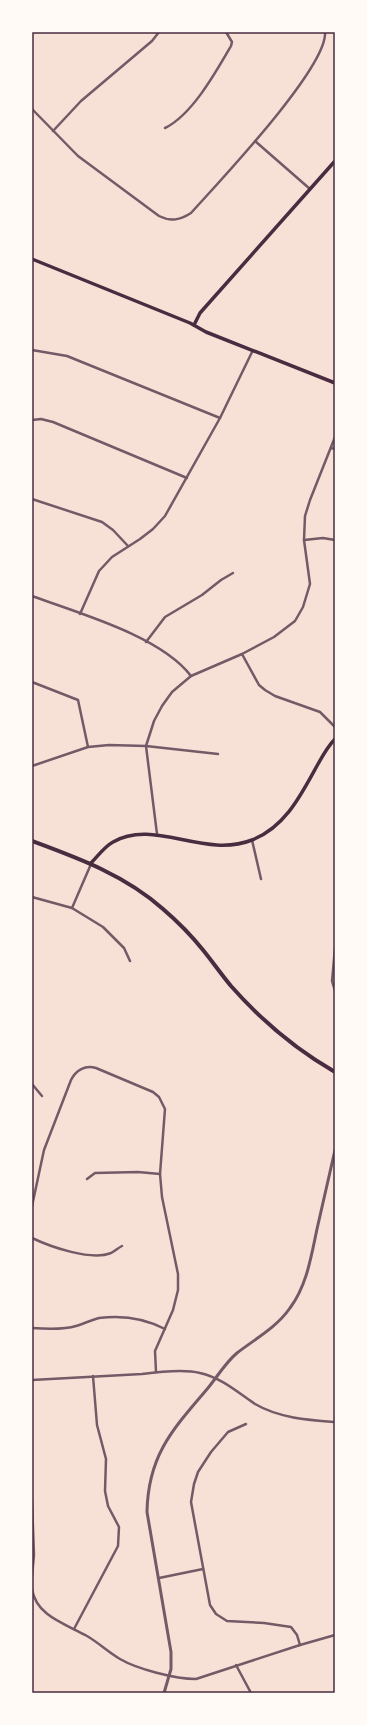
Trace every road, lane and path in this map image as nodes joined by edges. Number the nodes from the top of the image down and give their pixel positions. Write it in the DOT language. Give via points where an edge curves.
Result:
graph roads {
  1 [pos="159,32"];
  2 [pos="226,32"];
  3 [pos="325,32"];
  4 [pos="32,109"];
  5 [pos="165,128"];
  6 [pos="53,131"];
  7 [pos="254,141"];
  8 [pos="335,161"];
  9 [pos="311,189"];
  10 [pos="32,259"];
  11 [pos="194,325"];
  12 [pos="32,350"];
  13 [pos="253,350"];
  14 [pos="335,383"];
  15 [pos="220,418"];
  16 [pos="32,420"];
  17 [pos="335,437"];
  18 [pos="331,448"];
  19 [pos="335,449"];
  20 [pos="187,478"];
  21 [pos="32,499"];
  22 [pos="304,540"];
  23 [pos="335,540"];
  24 [pos="128,546"];
  25 [pos="233,573"];
  26 [pos="32,596"];
  27 [pos="80,614"];
  28 [pos="146,642"];
  29 [pos="242,654"];
  30 [pos="191,676"];
  31 [pos="32,682"];
  32 [pos="335,727"];
  33 [pos="335,739"];
  34 [pos="146,746"];
  35 [pos="88,747"];
  36 [pos="218,754"];
  37 [pos="32,766"];
  38 [pos="157,834"];
  39 [pos="252,840"];
  40 [pos="32,841"];
  41 [pos="91,863"];
  42 [pos="260,879"];
  43 [pos="32,897"];
  44 [pos="72,908"];
  45 [pos="335,948"];
  46 [pos="130,961"];
  47 [pos="335,991"];
  48 [pos="335,1072"];
  49 [pos="32,1084"];
  50 [pos="42,1096"];
  51 [pos="335,1150"];
  52 [pos="160,1174"];
  53 [pos="87,1179"];
  54 [pos="32,1206"];
  55 [pos="32,1238"];
  56 [pos="122,1246"];
  57 [pos="32,1328"];
  58 [pos="165,1329"];
  59 [pos="156,1372"];
  60 [pos="93,1376"];
  61 [pos="216,1378"];
  62 [pos="32,1380"];
  63 [pos="335,1422"];
  64 [pos="246,1424"];
  65 [pos="32,1502"];
  66 [pos="203,1569"];
  67 [pos="32,1576"];
  68 [pos="159,1578"];
  69 [pos="32,1589"];
  70 [pos="74,1629"];
  71 [pos="335,1635"];
  72 [pos="300,1645"];
  73 [pos="236,1665"];
  74 [pos="169,1675"];
  75 [pos="164,1693"];
  76 [pos="251,1693"];
  1 -- 6 [label="street" via="152,41 80,101"];
  2 -- 5 [label="street" via="232,42 231,46 208,84 176,123"];
  3 -- 7 [label="street" via="318,57 284,106"];
  4 -- 6 [label="street"];
  6 -- 7 [label="street" via="92,167 159,216 174,220 191,213"];
  7 -- 9 [label="street"];
  8 -- 9 [label="main road"];
  9 -- 11 [label="main road" via="200,313"];
  10 -- 11 [label="main road"];
  11 -- 13 [label="main road"];
  12 -- 15 [label="street" via="67,356"];
  13 -- 14 [label="main road"];
  13 -- 15 [label="street"];
  15 -- 20 [label="street"];
  16 -- 20 [label="street" via="53,422"];
  17 -- 18 [label="street"];
  18 -- 19 [label="street"];
  18 -- 22 [label="street" via="310,500"];
  20 -- 24 [label="street" via="165,516 153,529"];
  21 -- 24 [label="street" via="102,522"];
  22 -- 23 [label="street"];
  22 -- 29 [label="street" via="310,584 303,608 295,621 274,637"];
  24 -- 27 [label="street" via="112,557 99,571"];
  25 -- 28 [label="street" via="165,617"];
  26 -- 27 [label="street"];
  27 -- 28 [label="street" via="131,633"];
  28 -- 30 [label="street" via="170,655"];
  29 -- 30 [label="street"];
  29 -- 32 [label="street" via="259,685 265,690 320,712"];
  30 -- 34 [label="street" via="172,692 162,706 154,720"];
  31 -- 35 [label="street" via="78,700"];
  33 -- 39 [label="main road" via="322,756 290,812 278,824"];
  34 -- 35 [label="street"];
  34 -- 36 [label="street"];
  34 -- 38 [label="street"];
  35 -- 37 [label="street"];
  38 -- 39 [label="main road" via="216,846"];
  38 -- 41 [label="main road" via="134,834 120,839 106,847"];
  39 -- 42 [label="street"];
  40 -- 41 [label="main road"];
  41 -- 44 [label="street"];
  41 -- 48 [label="main road" via="140,890 162,907 259,1016 282,1037"];
  43 -- 44 [label="street"];
  44 -- 46 [label="street" via="104,927 124,948"];
  45 -- 47 [label="street" via="332,981"];
  49 -- 50 [label="street"];
  51 -- 61 [label="street" via="301,1290 289,1309 270,1329 235,1354"];
  52 -- 53 [label="street" via="95,1173"];
  52 -- 54 [label="street" via="165,1109 156,1094 96,1068 88,1067 74,1074 71,1080 44,1150"];
  52 -- 58 [label="street" via="162,1197 178,1274 178,1290"];
  55 -- 56 [label="street" via="64,1251 84,1254 104,1255"];
  57 -- 58 [label="street" via="74,1327 97,1319 119,1317 140,1319"];
  58 -- 59 [label="street" via="156,1351"];
  59 -- 60 [label="street"];
  59 -- 61 [label="street" via="198,1372"];
  60 -- 62 [label="street"];
  60 -- 70 [label="street" via="97,1425 106,1460 105,1491 108,1506 119,1527 118,1546"];
  61 -- 63 [label="street" via="256,1405 271,1411 300,1419"];
  61 -- 68 [label="street" via="166,1440 152,1471 148,1512"];
  64 -- 66 [label="street" via="228,1432 211,1452 198,1472 194,1484 191,1502"];
  65 -- 67 [label="street"];
  66 -- 68 [label="street"];
  66 -- 72 [label="street" via="210,1605 216,1614 227,1621 291,1627"];
  68 -- 74 [label="street" via="171,1652"];
  69 -- 70 [label="street" via="44,1612"];
  70 -- 74 [label="street" via="129,1663"];
  71 -- 72 [label="street"];
  72 -- 73 [label="street"];
  73 -- 74 [label="street" via="196,1679"];
  73 -- 76 [label="street"];
  74 -- 75 [label="street"];
}
